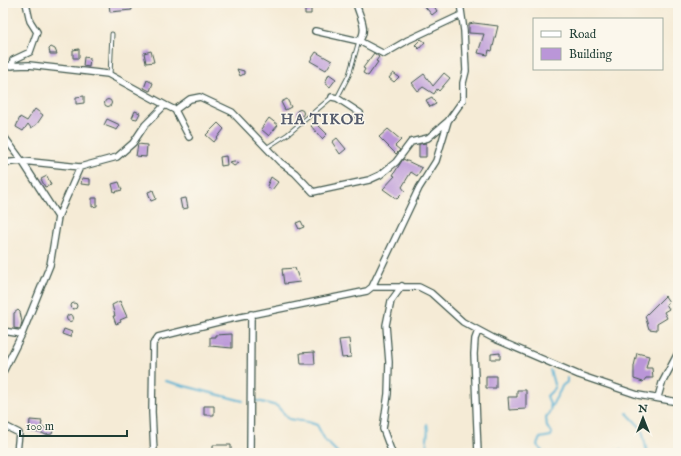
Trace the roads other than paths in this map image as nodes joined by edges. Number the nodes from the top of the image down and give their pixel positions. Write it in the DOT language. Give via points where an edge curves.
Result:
graph roads {
  1 [pos="26,3"];
  2 [pos="356,3"];
  3 [pos="460,3"];
  4 [pos="461,15"];
  5 [pos="315,31"];
  6 [pos="112,34"];
  7 [pos="358,41"];
  8 [pos="3,66"];
  9 [pos="12,66"];
  10 [pos="110,75"];
  11 [pos="334,97"];
  12 [pos="165,105"];
  13 [pos="175,110"];
  14 [pos="358,116"];
  15 [pos="448,121"];
  16 [pos="3,135"];
  17 [pos="189,136"];
  18 [pos="266,148"];
  19 [pos="22,161"];
  20 [pos="3,163"];
  21 [pos="80,167"];
  22 [pos="58,217"];
  23 [pos="402,286"];
  24 [pos="372,287"];
  25 [pos="251,314"];
  26 [pos="3,330"];
  27 [pos="478,331"];
  28 [pos="22,334"];
  29 [pos="678,353"];
  30 [pos="3,372"];
  31 [pos="658,397"];
  32 [pos="678,402"];
  33 [pos="3,425"];
  34 [pos="17,452"];
  35 [pos="154,453"];
  36 [pos="250,453"];
  37 [pos="392,453"];
  38 [pos="478,453"];
  1 -- 9 [label="street" via="30,21 37,32 30,52 13,60"];
  2 -- 7 [label="street" via="364,28 363,36"];
  3 -- 4 [label="street"];
  4 -- 7 [label="street" via="384,54"];
  4 -- 15 [label="street" via="466,71 463,100"];
  5 -- 7 [label="street"];
  6 -- 10 [label="lane"];
  7 -- 11 [label="lane" via="349,75"];
  8 -- 9 [label="street"];
  9 -- 10 [label="street" via="29,65"];
  10 -- 12 [label="street"];
  11 -- 14 [label="street" via="360,113"];
  11 -- 18 [label="lane"];
  12 -- 13 [label="street"];
  12 -- 21 [label="street" via="145,124 133,143 117,157"];
  13 -- 17 [label="street"];
  13 -- 18 [label="street" via="190,98 200,97 232,112"];
  15 -- 18 [label="street" via="428,138 411,142 396,162 380,175 369,180 313,192"];
  15 -- 24 [label="street" via="436,162 419,188"];
  16 -- 19 [label="street"];
  19 -- 20 [label="street"];
  19 -- 21 [label="street"];
  19 -- 22 [label="street"];
  21 -- 22 [label="street"];
  22 -- 28 [label="street" via="50,266"];
  23 -- 24 [label="street"];
  23 -- 27 [label="street" via="420,287 431,293 463,322"];
  23 -- 37 [label="street" via="391,301 386,325 389,362 383,428"];
  24 -- 25 [label="street" via="367,291"];
  25 -- 35 [label="street" via="158,337 153,344"];
  25 -- 36 [label="street"];
  26 -- 28 [label="street"];
  27 -- 31 [label="street" via="579,375 638,395"];
  27 -- 38 [label="street" via="474,354"];
  28 -- 30 [label="street"];
  29 -- 31 [label="street" via="662,383"];
  31 -- 32 [label="street"];
  33 -- 34 [label="street" via="19,433"];
}
